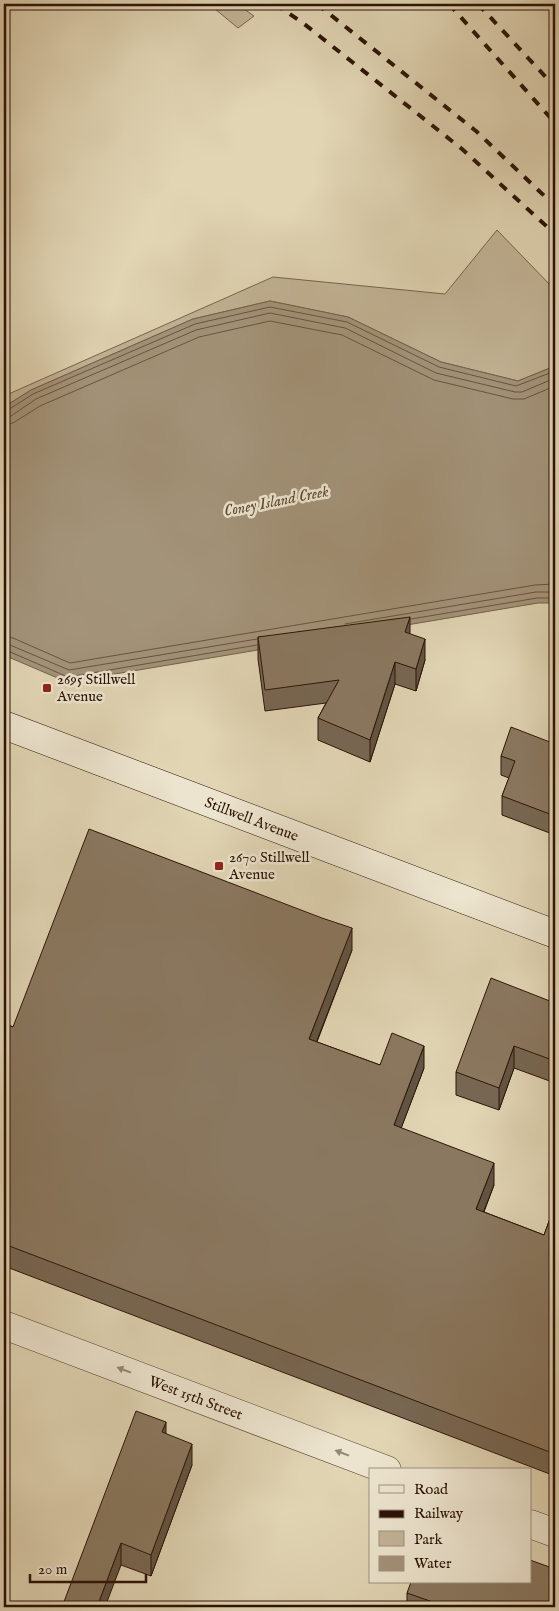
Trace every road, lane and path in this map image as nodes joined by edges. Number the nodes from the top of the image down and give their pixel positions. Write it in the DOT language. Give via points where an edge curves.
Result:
graph roads {
  1 [pos="4,725"];
  2 [pos="555,934"];
  3 [pos="4,1325"];
  4 [pos="382,1468"];
  5 [pos="532,1525"];
  6 [pos="555,1533"];
  1 -- 2 [label="main road, Stillwell Avenue"];
  4 -- 3 [label="main road, West 15th Street, one-way"];
  5 -- 6 [label="main road"];
}
